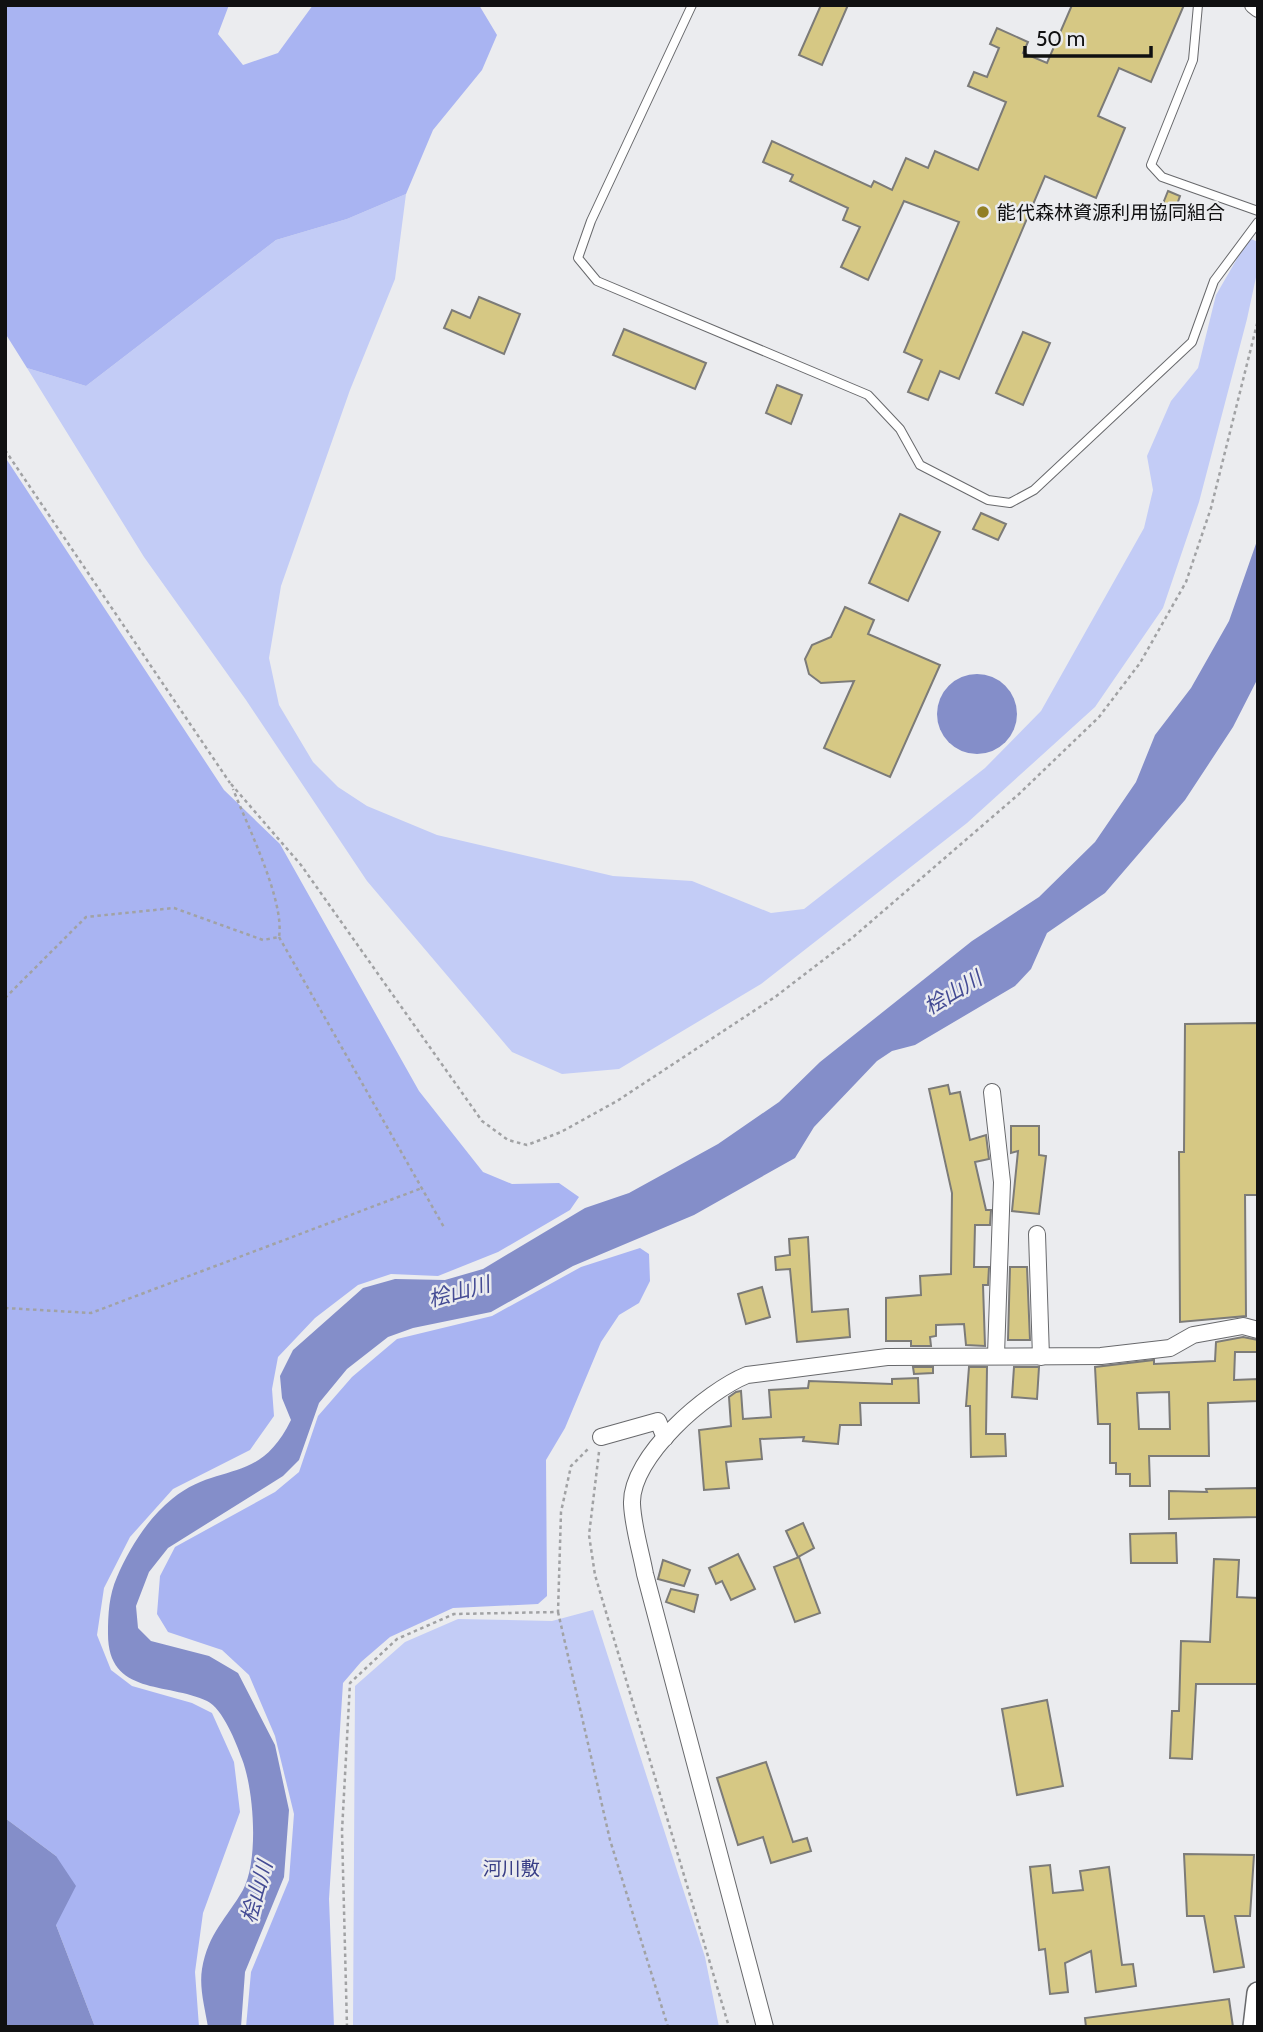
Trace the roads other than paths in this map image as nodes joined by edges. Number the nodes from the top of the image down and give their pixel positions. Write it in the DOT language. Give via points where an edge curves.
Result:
graph roads {
  1 [pos="692,5"];
  2 [pos="1198,5"];
  3 [pos="1253,5"];
  4 [pos="1258,9"];
  5 [pos="1258,211"];
  6 [pos="1258,222"];
  7 [pos="992,1092"];
  8 [pos="1037,1234"];
  9 [pos="1258,1330"];
  10 [pos="996,1355"];
  11 [pos="1041,1357"];
  12 [pos="601,1437"];
  13 [pos="665,1438"];
  14 [pos="1258,1993"];
  15 [pos="765,2027"];
  16 [pos="1254,2027"];
  1 -- 6 [label="lane" via="578,258 597,281 868,394 900,429 920,465 988,500 1010,503 1034,490 1192,342 1214,281"];
  2 -- 5 [label="lane" via="1193,60 1151,164 1162,177"];
  3 -- 4 [label="street"];
  7 -- 10 [label="street" via="1002,1182"];
  8 -- 11 [label="street"];
  9 -- 11 [label="street" via="1243,1326 1193,1335 1170,1348"];
  10 -- 11 [label="street"];
  10 -- 13 [label="street" via="887,1357 747,1375 725,1384"];
  12 -- 13 [label="street" via="658,1422"];
  13 -- 15 [label="street" via="636,1482 632,1503 645,1574"];
  14 -- 16 [label="street"];
}
